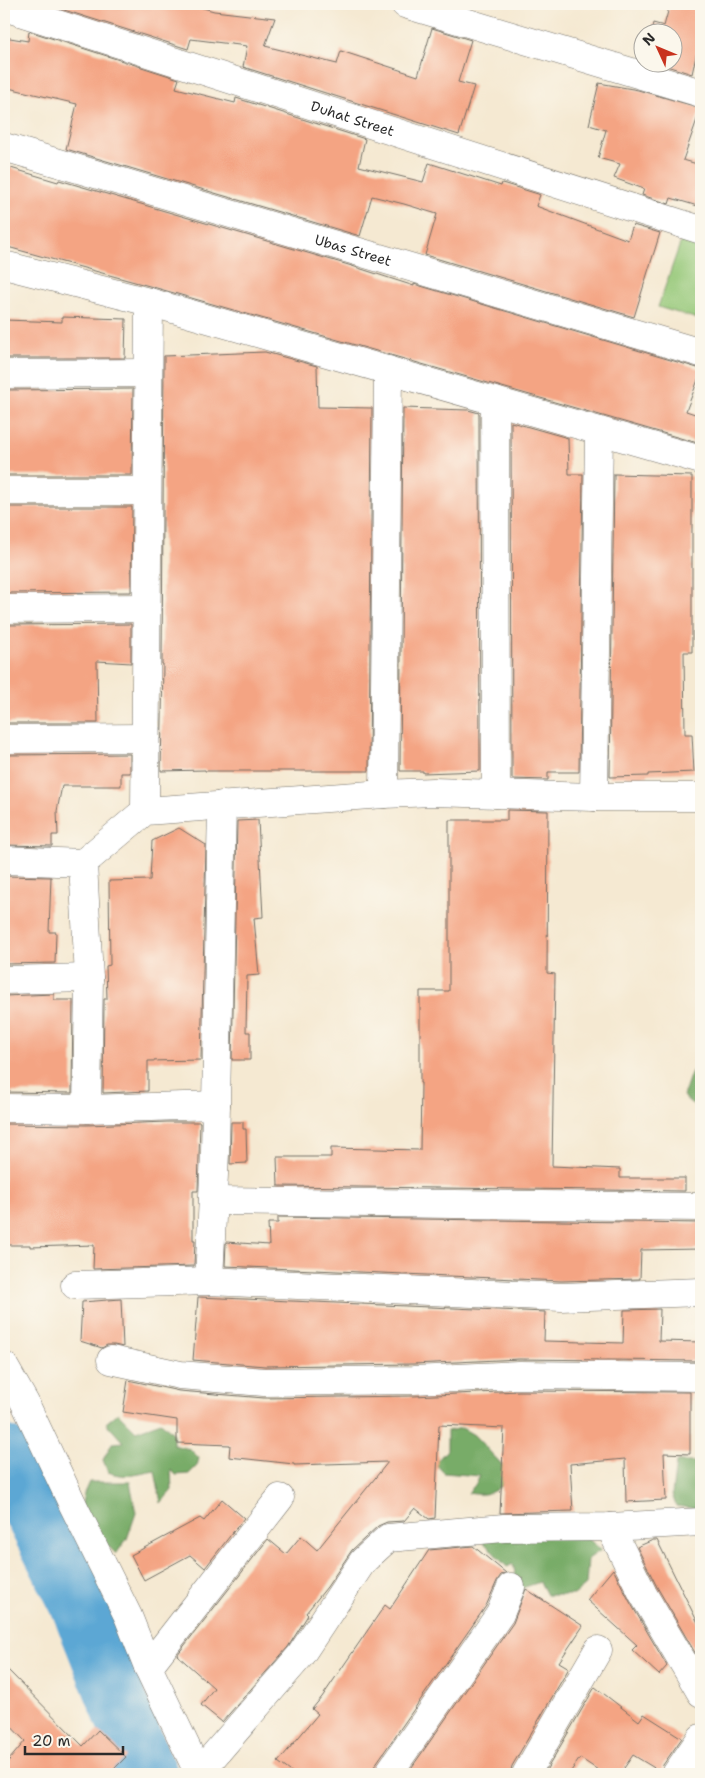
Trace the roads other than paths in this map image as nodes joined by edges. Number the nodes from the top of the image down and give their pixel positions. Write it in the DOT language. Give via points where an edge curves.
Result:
graph roads {
  1 [pos="405,4"];
  2 [pos="4,7"];
  3 [pos="701,93"];
  4 [pos="4,147"];
  5 [pos="701,230"];
  6 [pos="4,264"];
  7 [pos="149,302"];
  8 [pos="701,352"];
  9 [pos="388,370"];
  10 [pos="148,373"];
  11 [pos="4,374"];
  12 [pos="495,401"];
  13 [pos="599,431"];
  14 [pos="701,460"];
  15 [pos="4,491"];
  16 [pos="147,491"];
  17 [pos="146,608"];
  18 [pos="4,609"];
  19 [pos="145,738"];
  20 [pos="4,739"];
  21 [pos="384,794"];
  22 [pos="496,794"];
  23 [pos="594,797"];
  24 [pos="701,797"];
  25 [pos="222,805"];
  26 [pos="145,812"];
  27 [pos="4,860"];
  28 [pos="83,862"];
  29 [pos="89,978"];
  30 [pos="4,980"];
  31 [pos="216,1105"];
  32 [pos="4,1108"];
  33 [pos="87,1109"];
  34 [pos="213,1201"];
  35 [pos="701,1207"];
  36 [pos="209,1281"];
  37 [pos="74,1285"];
  38 [pos="701,1292"];
  39 [pos="111,1360"];
  40 [pos="4,1366"];
  41 [pos="701,1377"];
  42 [pos="280,1498"];
  43 [pos="701,1522"];
  44 [pos="610,1527"];
  45 [pos="511,1586"];
  46 [pos="598,1650"];
  47 [pos="148,1667"];
  48 [pos="701,1693"];
  49 [pos="701,1738"];
  50 [pos="198,1774"];
  51 [pos="388,1774"];
  52 [pos="526,1774"];
  53 [pos="676,1774"];
  1 -- 3 [label="street"];
  2 -- 5 [label="street, Duhat Street"];
  4 -- 8 [label="street, Ubas Street"];
  6 -- 7 [label="street"];
  7 -- 9 [label="street"];
  7 -- 10 [label="street"];
  9 -- 12 [label="street"];
  9 -- 21 [label="street"];
  10 -- 11 [label="street"];
  10 -- 16 [label="street"];
  12 -- 13 [label="street"];
  12 -- 22 [label="street"];
  13 -- 14 [label="street"];
  13 -- 23 [label="street"];
  15 -- 16 [label="street"];
  16 -- 17 [label="street"];
  17 -- 18 [label="street"];
  17 -- 19 [label="street"];
  19 -- 20 [label="street"];
  19 -- 26 [label="street"];
  21 -- 22 [label="street"];
  21 -- 25 [label="street"];
  22 -- 23 [label="street"];
  23 -- 24 [label="street"];
  25 -- 26 [label="street"];
  25 -- 31 [label="street"];
  26 -- 28 [label="street"];
  27 -- 28 [label="street"];
  28 -- 29 [label="street"];
  29 -- 30 [label="street"];
  29 -- 33 [label="street"];
  31 -- 33 [label="street"];
  31 -- 34 [label="street"];
  32 -- 33 [label="street"];
  34 -- 35 [label="street"];
  34 -- 36 [label="street"];
  36 -- 37 [label="street"];
  36 -- 38 [label="street" via="561,1297"];
  39 -- 41 [label="street" via="180,1375 264,1382 519,1375"];
  40 -- 47 [label="street" via="128,1616"];
  42 -- 47 [label="street"];
  43 -- 44 [label="street"];
  44 -- 48 [label="street" via="643,1594"];
  44 -- 50 [label="street" via="504,1528 388,1538 364,1561 300,1656"];
  45 -- 51 [label="street" via="500,1614"];
  46 -- 52 [label="street"];
  47 -- 50 [label="street"];
  49 -- 53 [label="street"];
}
